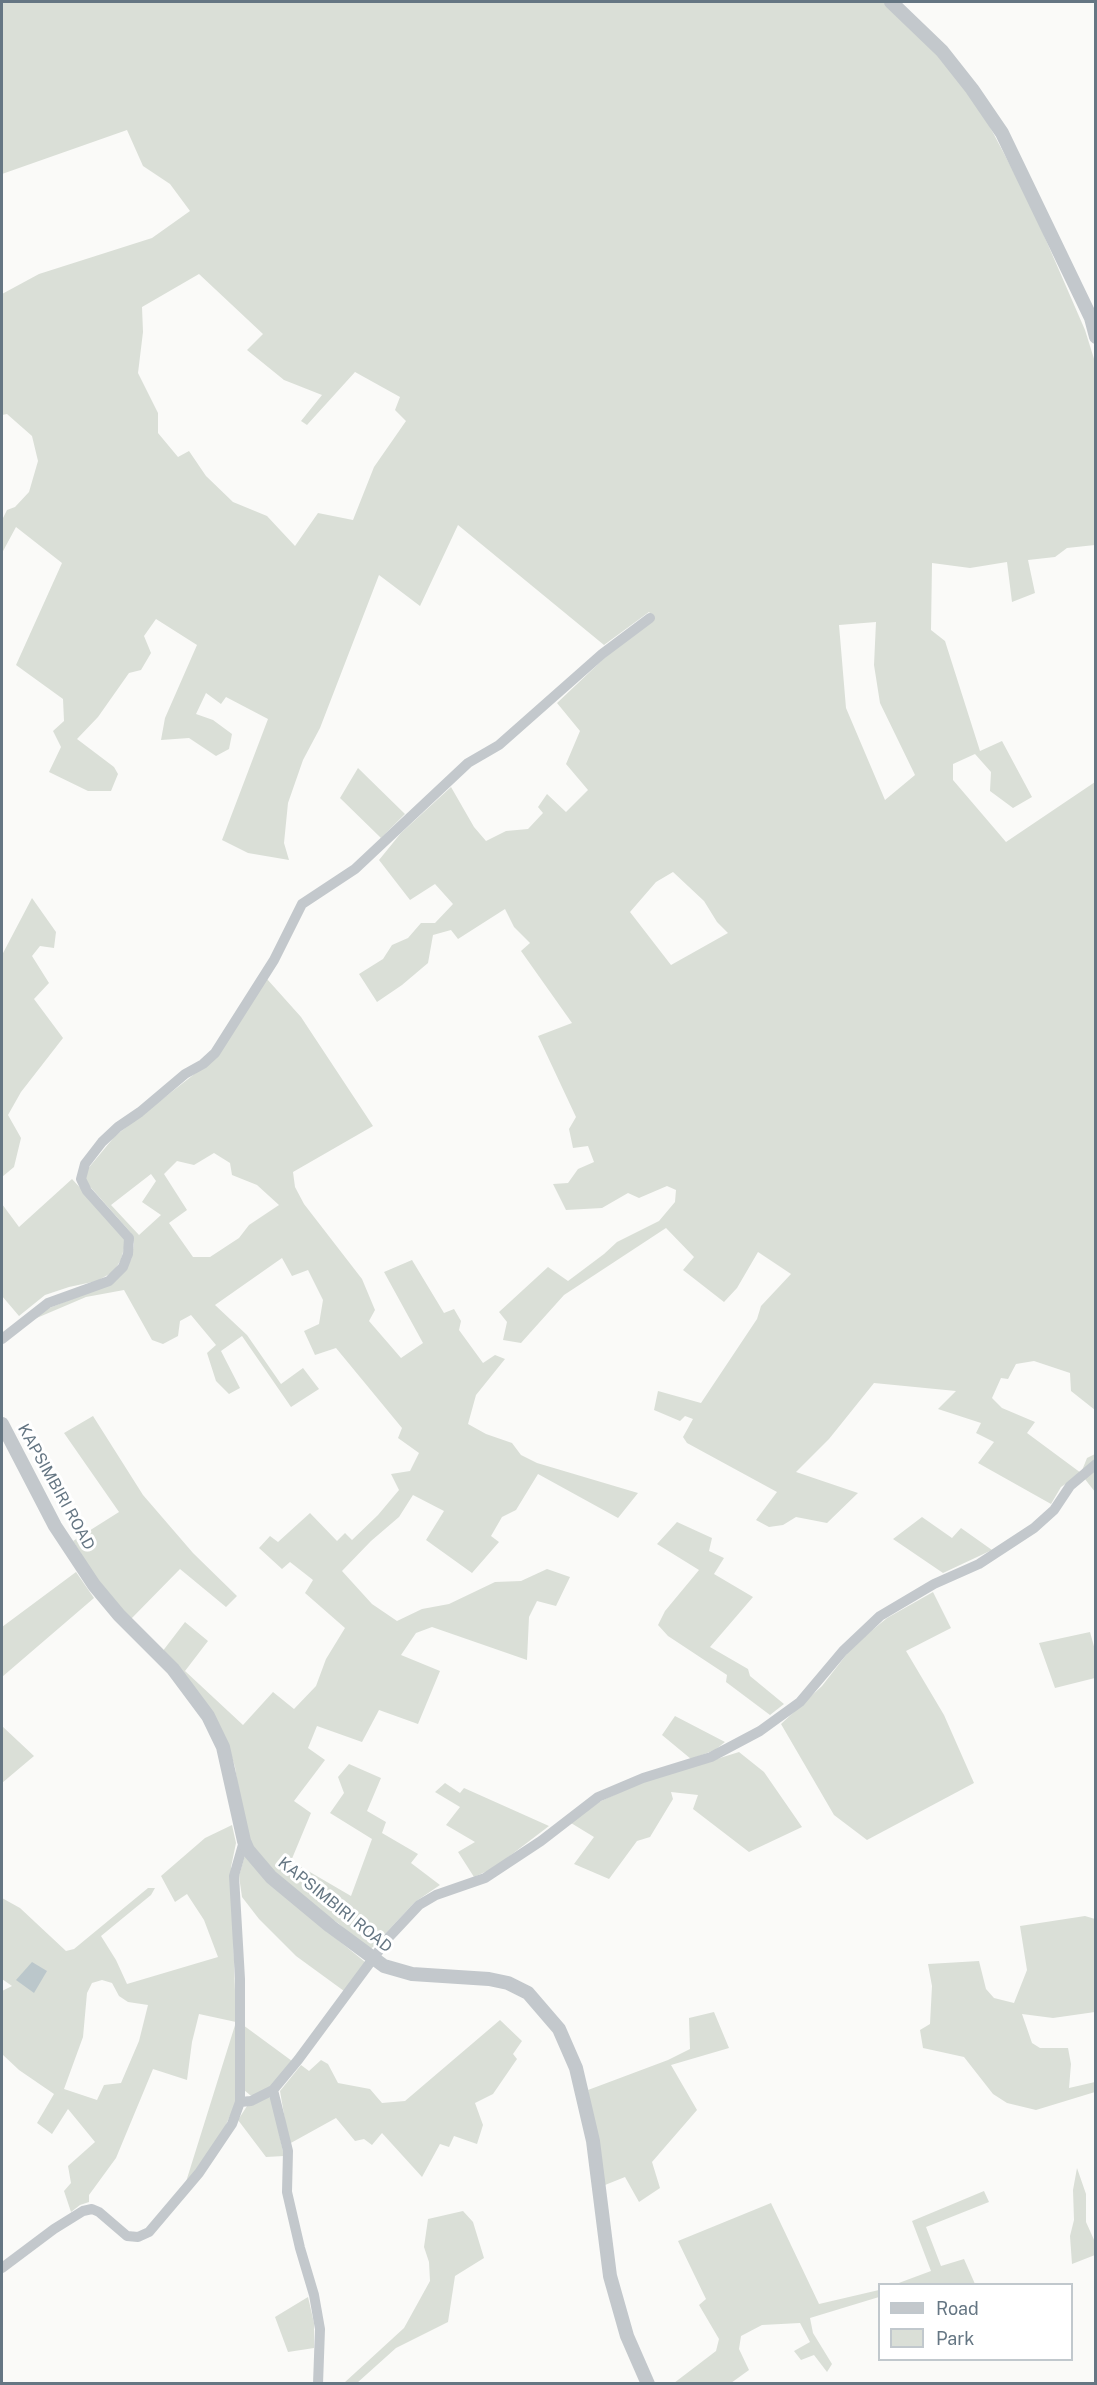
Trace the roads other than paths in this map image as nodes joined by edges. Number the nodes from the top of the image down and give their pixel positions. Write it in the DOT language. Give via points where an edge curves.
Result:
graph roads {
  1 [pos="891,2"];
  2 [pos="1095,337"];
  3 [pos="650,618"];
  4 [pos="2,1339"];
  5 [pos="2,1424"];
  6 [pos="1095,1464"];
  7 [pos="244,1841"];
  8 [pos="372,1959"];
  9 [pos="273,2090"];
  10 [pos="240,2102"];
  11 [pos="2,2268"];
  12 [pos="318,2384"];
  13 [pos="648,2384"];
  1 -- 2 [label="street" via="942,51 1002,133 1091,318"];
  3 -- 4 [label="street" via="602,654 499,745 468,762 355,869 302,904 274,960 215,1053 118,1127 85,1164 81,1179 87,1191 129,1238 123,1267 105,1282 48,1303"];
  5 -- 7 [label="street, KAPSIMBIRI ROAD" via="55,1526 94,1585 173,1669 208,1716 223,1747"];
  6 -- 8 [label="street" via="1034,1528 979,1564 934,1584 880,1616 849,1644 800,1702 760,1731 711,1757 642,1778 598,1797 485,1878 418,1905"];
  7 -- 8 [label="street, KAPSIMBIRI ROAD" via="271,1877"];
  7 -- 10 [label="street" via="234,1876 240,1978"];
  8 -- 9 [label="street"];
  8 -- 13 [label="street, KAPSIMBIRI ROAD" via="412,1974 508,1983 528,1994 559,2029 576,2068 589,2121 610,2276 627,2336"];
  9 -- 10 [label="street"];
  9 -- 12 [label="street" via="288,2151 287,2192 320,2329"];
  10 -- 11 [label="street" via="219,2146 149,2232 138,2238 127,2236 99,2212 83,2211"];
}
